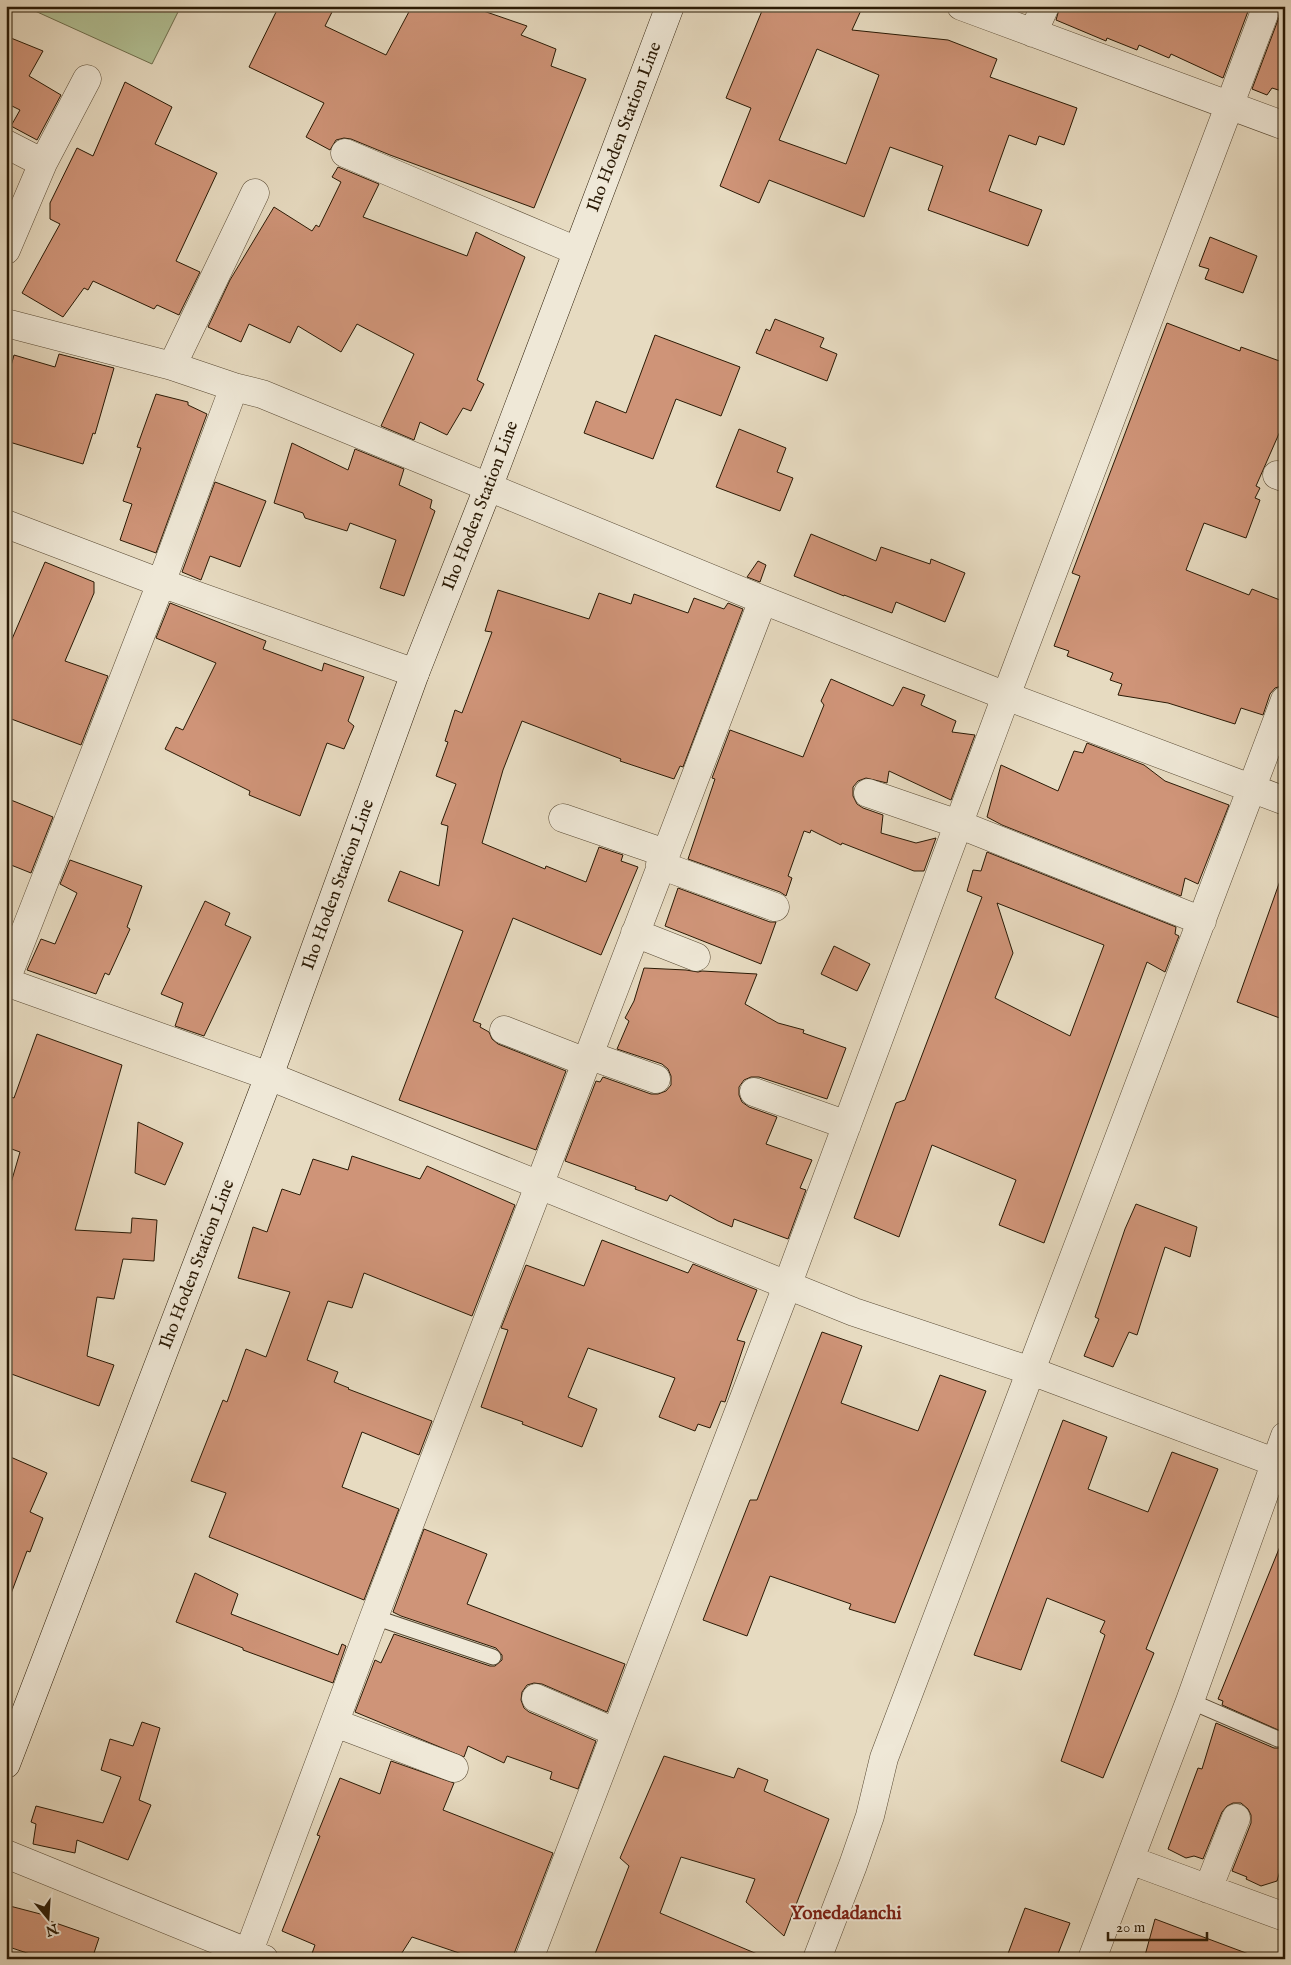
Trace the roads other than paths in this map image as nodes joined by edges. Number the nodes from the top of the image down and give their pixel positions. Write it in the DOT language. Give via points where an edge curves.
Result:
graph roads {
  1 [pos="670,6"];
  2 [pos="961,6"];
  3 [pos="1044,6"];
  4 [pos="1267,6"];
  5 [pos="1034,34"];
  6 [pos="87,79"];
  7 [pos="1230,107"];
  8 [pos="1285,126"];
  9 [pos="6,144"];
  10 [pos="345,153"];
  11 [pos="44,163"];
  12 [pos="255,193"];
  13 [pos="6,250"];
  14 [pos="578,251"];
  15 [pos="6,323"];
  16 [pos="172,366"];
  17 [pos="234,387"];
  18 [pos="488,488"];
  19 [pos="6,524"];
  20 [pos="160,583"];
  21 [pos="763,600"];
  22 [pos="415,673"];
  23 [pos="1006,696"];
  24 [pos="1285,700"];
  25 [pos="1252,788"];
  26 [pos="868,793"];
  27 [pos="1285,801"];
  28 [pos="563,818"];
  29 [pos="958,824"];
  30 [pos="663,859"];
  31 [pos="775,907"];
  32 [pos="1202,921"];
  33 [pos="635,933"];
  34 [pos="696,956"];
  35 [pos="6,981"];
  36 [pos="504,1030"];
  37 [pos="587,1059"];
  38 [pos="269,1076"];
  39 [pos="656,1079"];
  40 [pos="754,1092"];
  41 [pos="847,1124"];
  42 [pos="539,1184"];
  43 [pos="787,1286"];
  44 [pos="1031,1371"];
  45 [pos="1285,1436"];
  46 [pos="1280,1464"];
  47 [pos="374,1617"];
  48 [pos="493,1658"];
  49 [pos="536,1698"];
  50 [pos="1190,1701"];
  51 [pos="335,1723"];
  52 [pos="616,1732"];
  53 [pos="1278,1739"];
  54 [pos="6,1764"];
  55 [pos="454,1768"];
  56 [pos="1236,1818"];
  57 [pos="6,1854"];
  58 [pos="1130,1860"];
  59 [pos="1208,1889"];
  60 [pos="1285,1917"];
  61 [pos="253,1957"];
  62 [pos="529,1959"];
  63 [pos="817,1959"];
  64 [pos="1092,1959"];
  1 -- 14 [label="street, Iho Hoden Station Line"];
  2 -- 5 [label="street"];
  3 -- 5 [label="street"];
  4 -- 7 [label="street"];
  5 -- 7 [label="street"];
  6 -- 11 [label="street"];
  7 -- 8 [label="street"];
  7 -- 23 [label="street"];
  9 -- 11 [label="street"];
  10 -- 14 [label="street"];
  11 -- 13 [label="street"];
  12 -- 16 [label="street"];
  14 -- 18 [label="street, Iho Hoden Station Line"];
  15 -- 16 [label="street"];
  16 -- 17 [label="street"];
  17 -- 18 [label="street" via="262,394"];
  17 -- 20 [label="street"];
  18 -- 21 [label="street"];
  18 -- 22 [label="street, Iho Hoden Station Line"];
  19 -- 20 [label="street"];
  20 -- 22 [label="street"];
  20 -- 35 [label="street"];
  21 -- 23 [label="street"];
  21 -- 30 [label="street"];
  22 -- 38 [label="street, Iho Hoden Station Line"];
  23 -- 25 [label="street"];
  23 -- 29 [label="street"];
  24 -- 25 [label="street"];
  25 -- 27 [label="street"];
  25 -- 32 [label="street"];
  26 -- 29 [label="street"];
  28 -- 30 [label="street"];
  29 -- 32 [label="street"];
  29 -- 41 [label="street"];
  30 -- 31 [label="street"];
  30 -- 33 [label="street"];
  32 -- 44 [label="street"];
  33 -- 34 [label="street"];
  33 -- 37 [label="street"];
  35 -- 38 [label="street"];
  36 -- 37 [label="street"];
  37 -- 39 [label="street"];
  37 -- 42 [label="street"];
  38 -- 42 [label="street"];
  38 -- 54 [label="street, Iho Hoden Station Line"];
  40 -- 41 [label="street"];
  41 -- 43 [label="street"];
  42 -- 43 [label="street"];
  42 -- 47 [label="street"];
  43 -- 44 [label="street" via="854,1312"];
  43 -- 52 [label="street"];
  44 -- 46 [label="street"];
  44 -- 63 [label="street" via="884,1758 870,1816"];
  45 -- 46 [label="street"];
  46 -- 50 [label="street"];
  47 -- 48 [label="lane"];
  47 -- 51 [label="street"];
  49 -- 52 [label="street"];
  50 -- 53 [label="lane"];
  50 -- 58 [label="street"];
  51 -- 55 [label="street"];
  51 -- 61 [label="street"];
  52 -- 62 [label="street"];
  56 -- 59 [label="street"];
  57 -- 61 [label="street"];
  58 -- 59 [label="street"];
  58 -- 64 [label="street"];
  59 -- 60 [label="street"];
}
